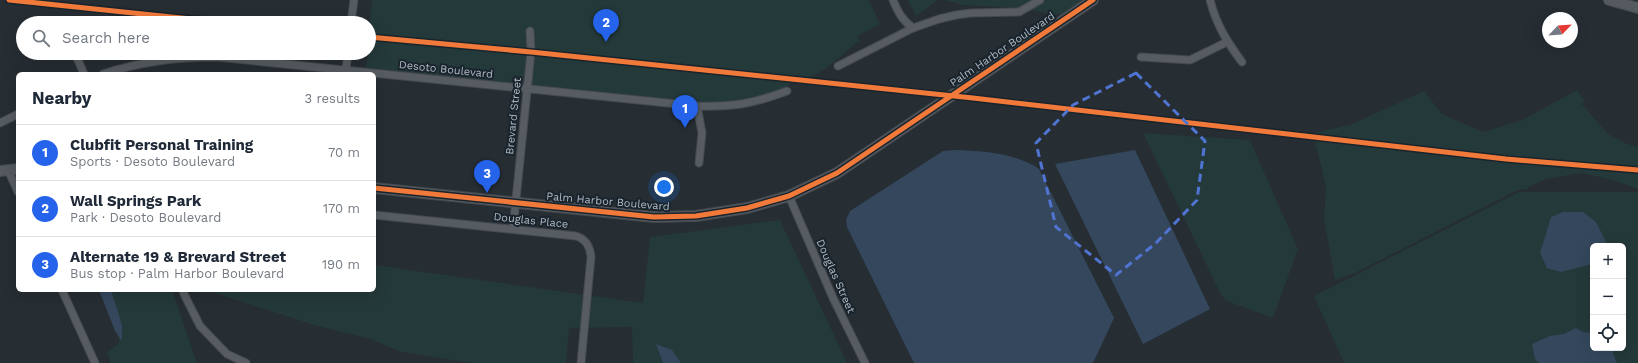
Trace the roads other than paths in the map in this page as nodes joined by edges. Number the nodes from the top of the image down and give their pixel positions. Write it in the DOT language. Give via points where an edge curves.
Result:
graph roads {
  1 [pos="354,0"];
  2 [pos="893,0"];
  3 [pos="1040,0"];
  4 [pos="1094,0"];
  5 [pos="1210,0"];
  6 [pos="1609,0"];
  7 [pos="1638,8"];
  8 [pos="352,16"];
  9 [pos="913,28"];
  10 [pos="530,31"];
  11 [pos="1227,42"];
  12 [pos="1141,57"];
  13 [pos="78,60"];
  14 [pos="169,60"];
  15 [pos="252,60"];
  16 [pos="347,60"];
  17 [pos="1242,62"];
  18 [pos="838,66"];
  19 [pos="346,69"];
  20 [pos="83,72"];
  21 [pos="111,72"];
  22 [pos="373,72"];
  23 [pos="376,72"];
  24 [pos="526,89"];
  25 [pos="786,91"];
  26 [pos="697,106"];
  27 [pos="16,115"];
  28 [pos="0,123"];
  29 [pos="699,163"];
  30 [pos="9,170"];
  31 [pos="16,187"];
  32 [pos="376,188"];
  33 [pos="789,196"];
  34 [pos="515,202"];
  35 [pos="376,215"];
  36 [pos="513,229"];
  37 [pos="63,292"];
  38 [pos="184,292"];
  39 [pos="95,363"];
  40 [pos="246,363"];
  41 [pos="581,363"];
  42 [pos="865,363"];
  1 -- 8 [label="street"];
  2 -- 9 [label="street" via="904,22"];
  3 -- 9 [label="street" via="1019,12 956,15"];
  4 -- 33 [label="main road, Palm Harbor Boulevard" via="862,158"];
  5 -- 11 [label="street" via="1214,17"];
  6 -- 7 [label="main road"];
  9 -- 18 [label="street"];
  10 -- 24 [label="street, Brevard Street" via="531,52"];
  11 -- 12 [label="street" via="1190,60"];
  11 -- 17 [label="street"];
  13 -- 20 [label="street"];
  14 -- 21 [label="street, Desoto Boulevard"];
  15 -- 19 [label="street, Desoto Boulevard"];
  16 -- 19 [label="street"];
  19 -- 22 [label="street, Desoto Boulevard"];
  23 -- 24 [label="street, Desoto Boulevard"];
  24 -- 26 [label="street, Desoto Boulevard"];
  24 -- 34 [label="street, Brevard Street"];
  25 -- 26 [label="street, Desoto Boulevard" via="749,104 724,107"];
  26 -- 29 [label="street" via="702,133"];
  27 -- 28 [label="street"];
  30 -- 31 [label="street"];
  32 -- 34 [label="main road, Palm Harbor Boulevard"];
  33 -- 34 [label="main road, Palm Harbor Boulevard" via="730,212 674,217"];
  33 -- 42 [label="street, Douglas Street" via="833,298"];
  34 -- 36 [label="street, Brevard Street"];
  35 -- 36 [label="street, Douglas Place"];
  36 -- 41 [label="street, Douglas Place" via="576,236 587,243 591,257"];
  37 -- 39 [label="street"];
  38 -- 40 [label="street" via="200,326 227,354"];
}
